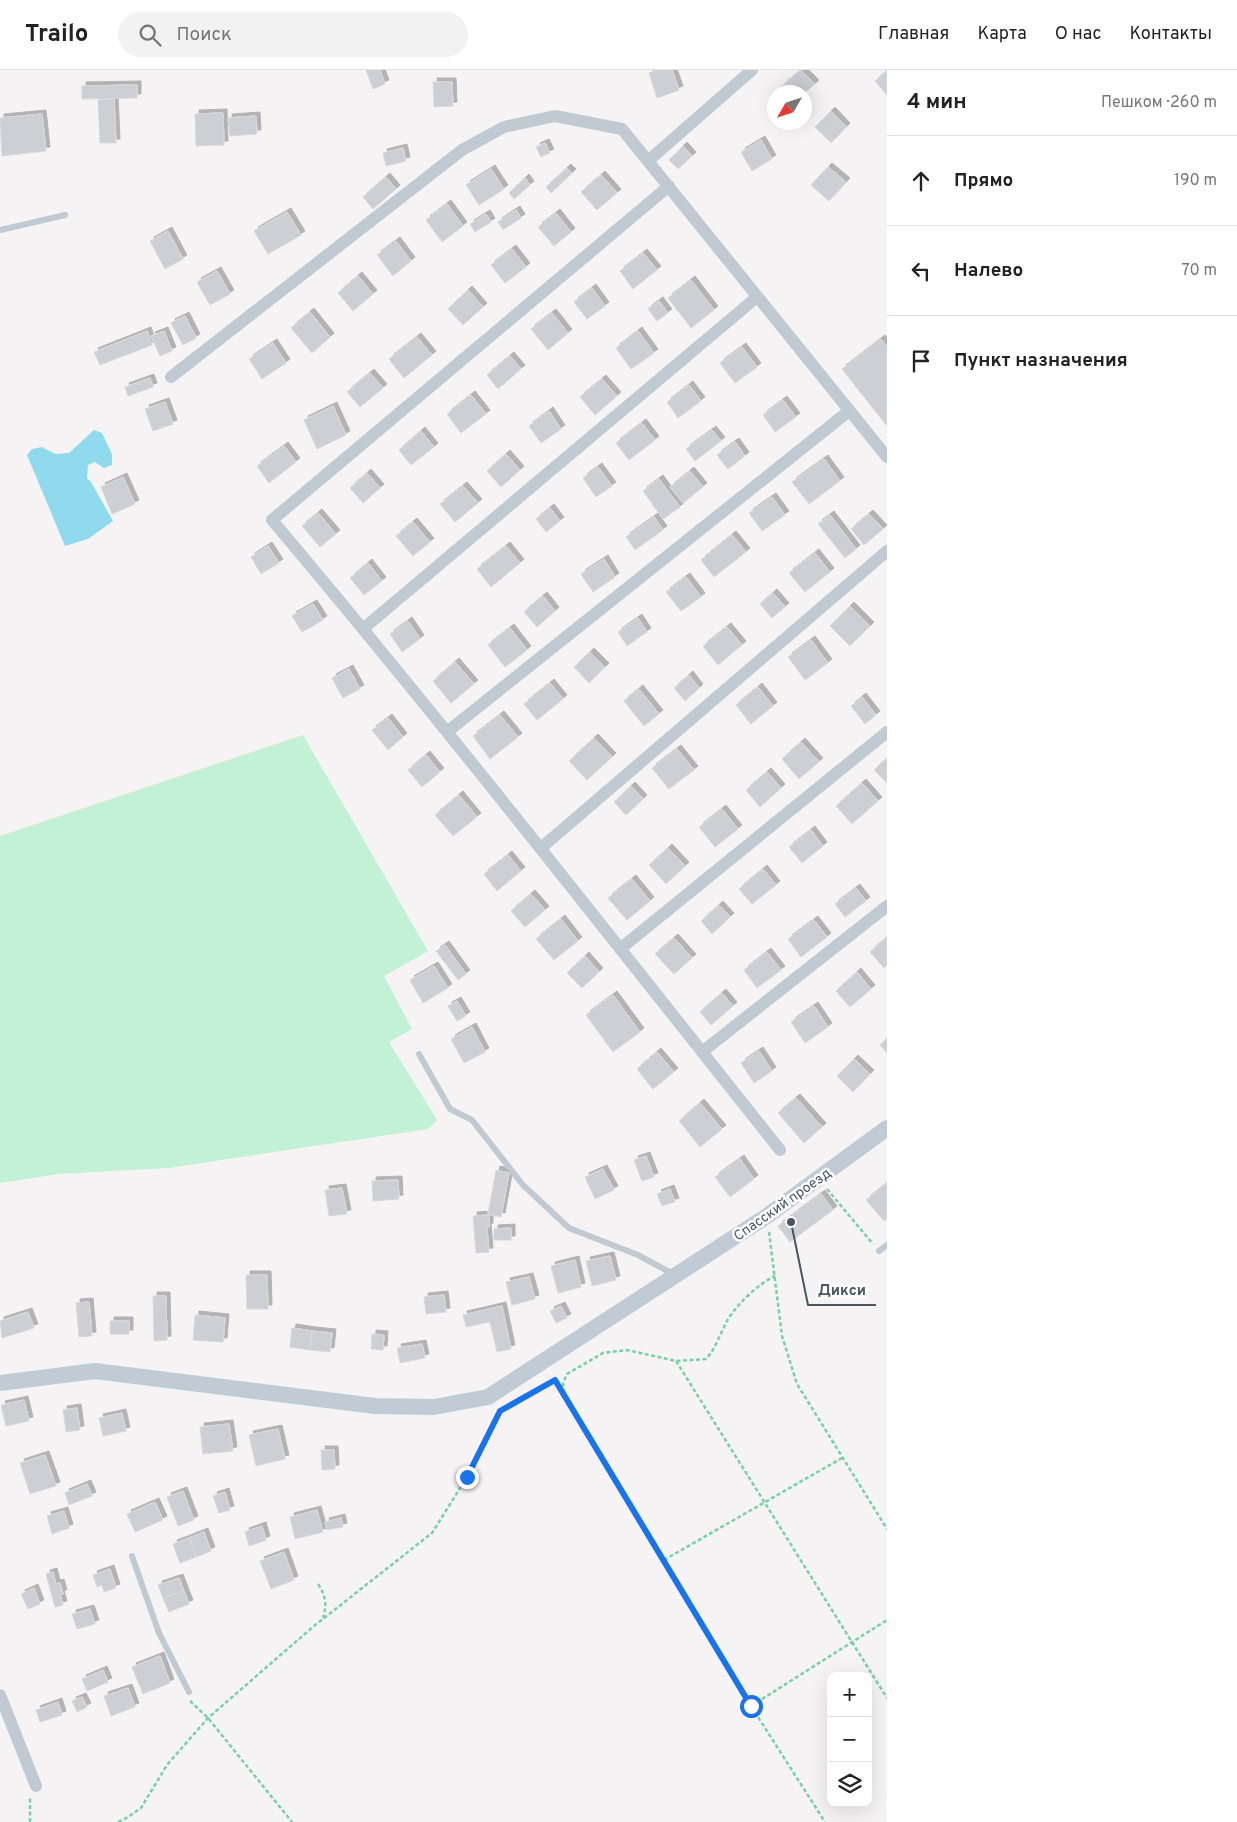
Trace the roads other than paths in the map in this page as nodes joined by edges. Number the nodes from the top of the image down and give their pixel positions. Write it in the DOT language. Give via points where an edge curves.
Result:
graph roads {
  1 [pos="752,70"];
  2 [pos="648,161"];
  3 [pos="669,186"];
  4 [pos="65,215"];
  5 [pos="0,230"];
  6 [pos="757,296"];
  7 [pos="171,377"];
  8 [pos="848,410"];
  9 [pos="887,457"];
  10 [pos="887,551"];
  11 [pos="364,628"];
  12 [pos="447,732"];
  13 [pos="887,732"];
  14 [pos="541,848"];
  15 [pos="887,906"];
  16 [pos="620,949"];
  17 [pos="702,1052"];
  18 [pos="419,1054"];
  19 [pos="887,1128"];
  20 [pos="780,1150"];
  21 [pos="887,1245"];
  22 [pos="879,1251"];
  23 [pos="676,1276"];
  24 [pos="0,1383"];
  25 [pos="132,1556"];
  26 [pos="0,1695"];
  27 [pos="188,1695"];
  28 [pos="36,1786"];
  1 -- 2 [label="street"];
  2 -- 3 [label="street"];
  2 -- 7 [label="street" via="622,128 555,116 504,127 462,150"];
  3 -- 6 [label="street"];
  3 -- 11 [label="street" via="272,520"];
  4 -- 5 [label="lane"];
  6 -- 8 [label="street"];
  6 -- 11 [label="street"];
  8 -- 9 [label="street"];
  8 -- 12 [label="street"];
  10 -- 14 [label="street"];
  11 -- 12 [label="street"];
  12 -- 14 [label="street"];
  13 -- 16 [label="street"];
  14 -- 16 [label="street"];
  15 -- 17 [label="street"];
  16 -- 17 [label="street"];
  17 -- 20 [label="street"];
  18 -- 23 [label="lane" via="450,1109 472,1120 523,1185 570,1228 638,1255"];
  19 -- 23 [label="street, Спасский проезд" via="767,1216"];
  21 -- 22 [label="lane"];
  23 -- 24 [label="street, Спасский проезд" via="488,1397 434,1407 375,1406 95,1371"];
  25 -- 27 [label="lane" via="159,1633"];
  26 -- 28 [label="street"];
}
